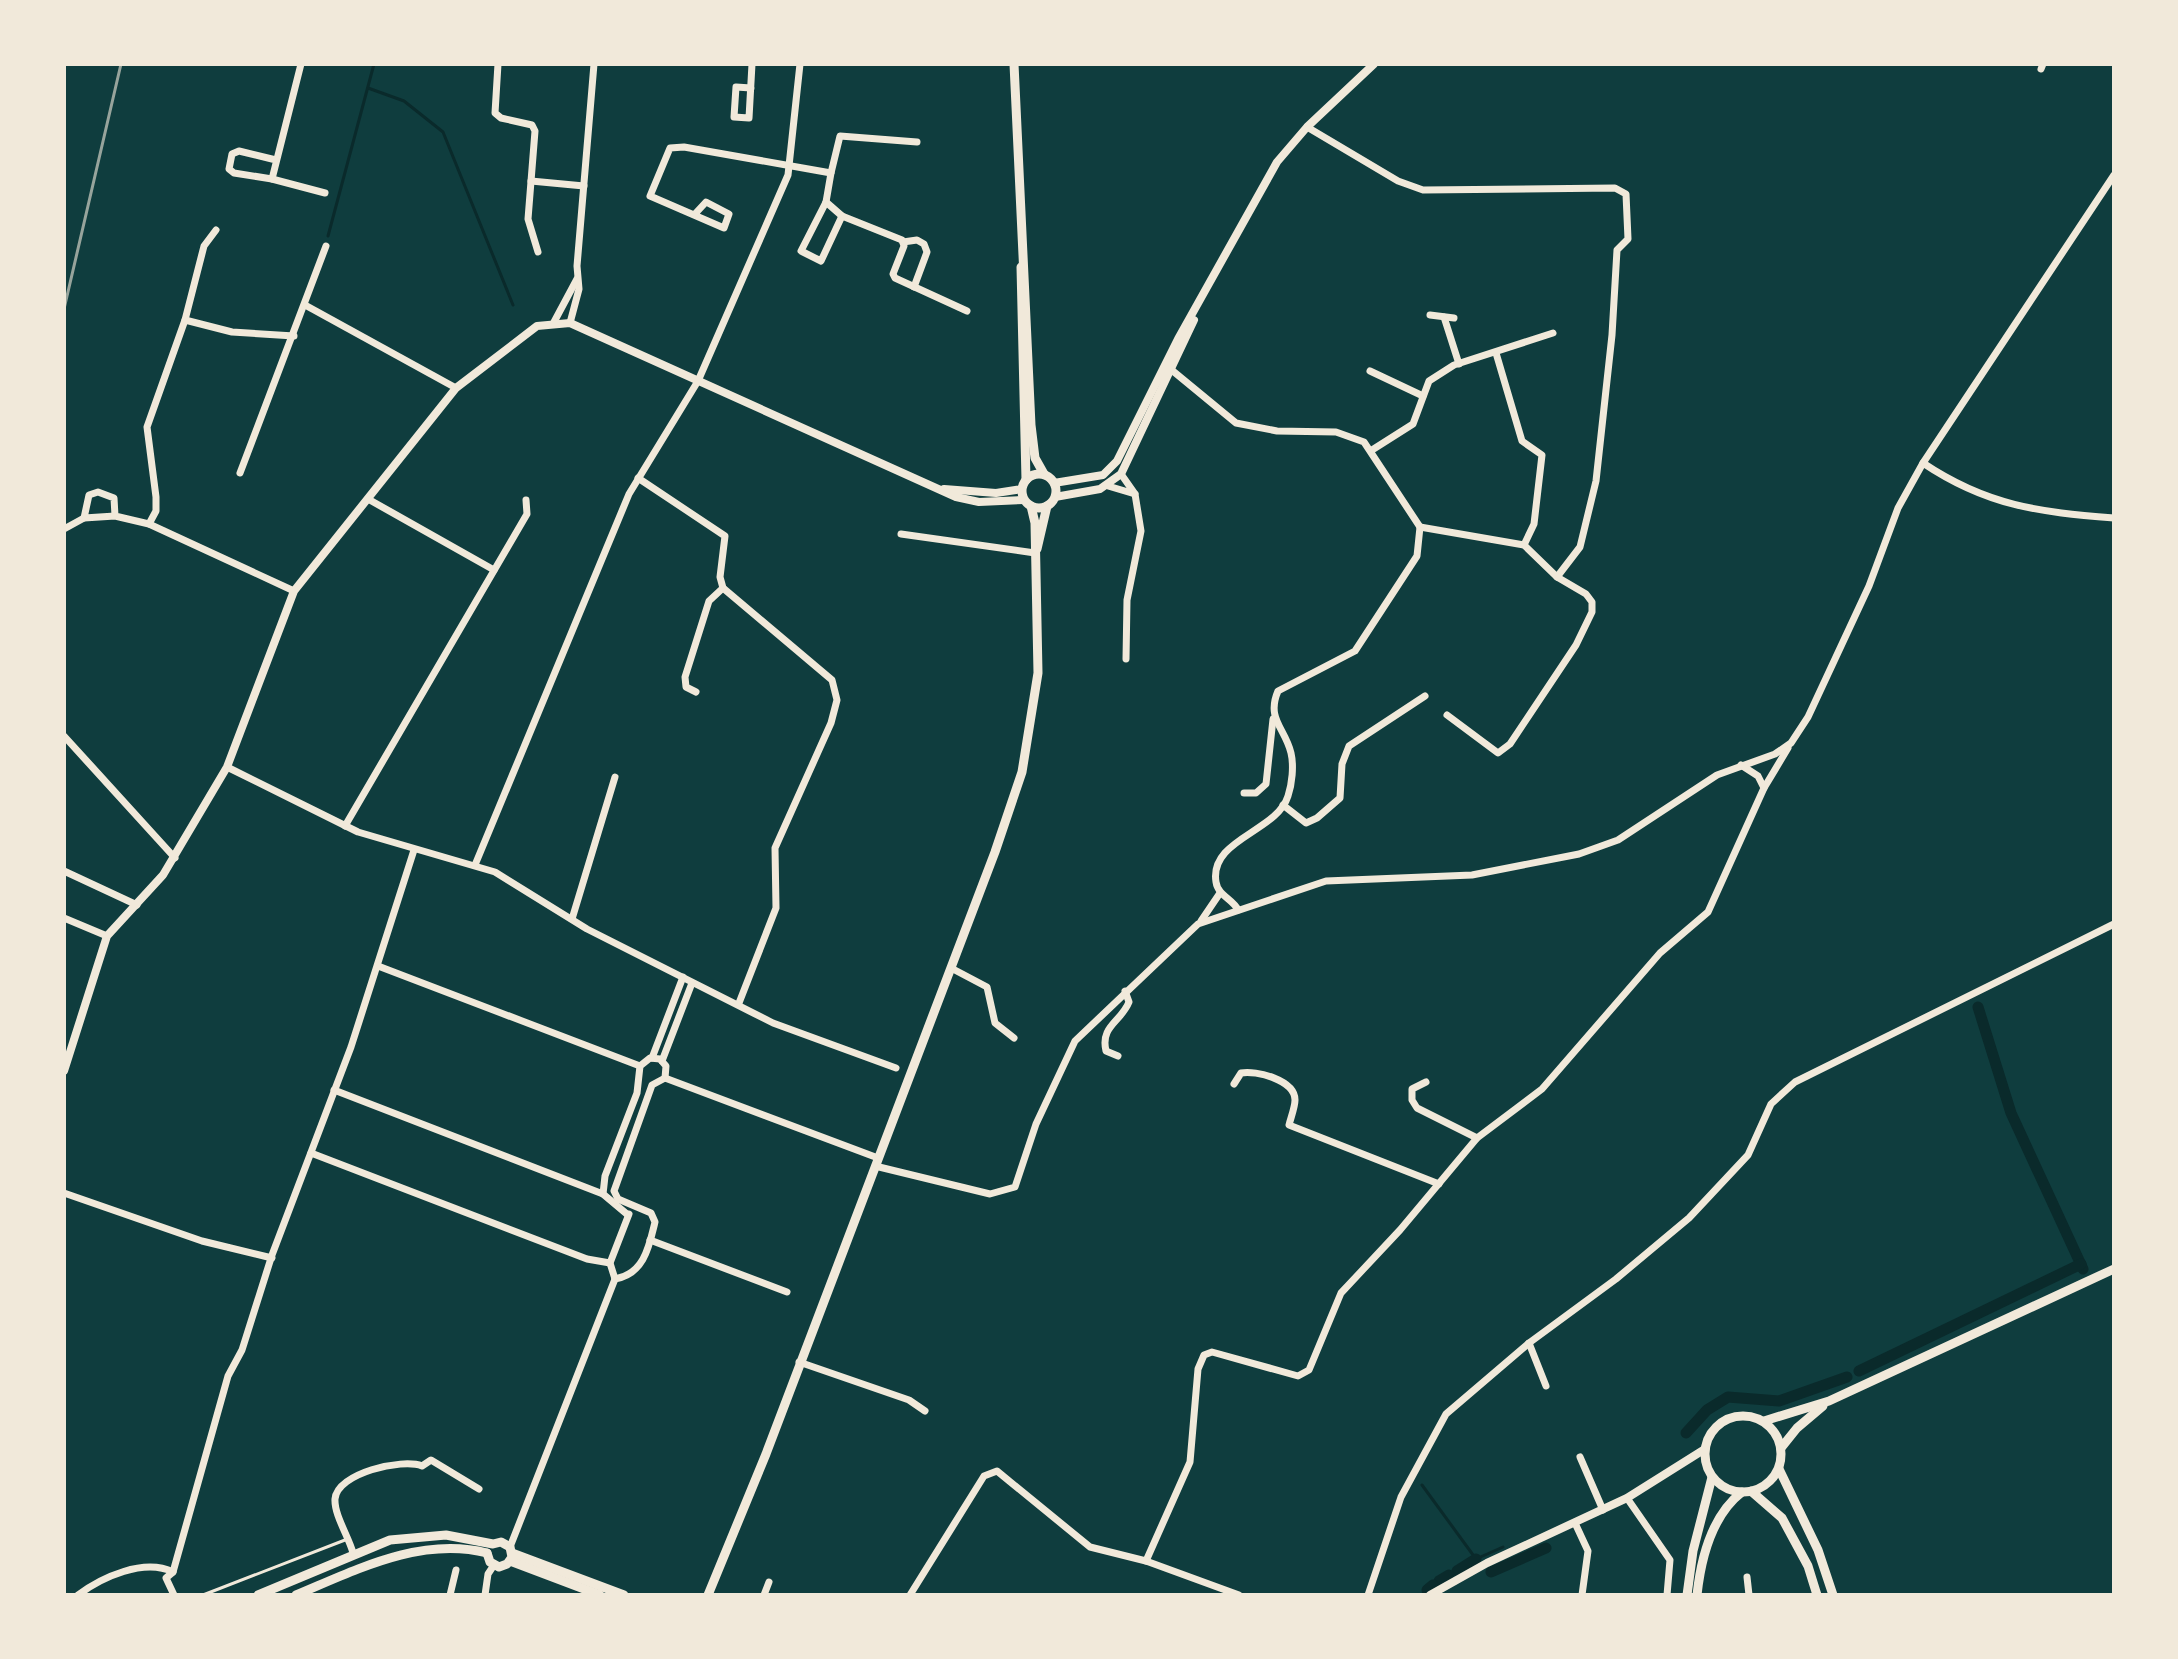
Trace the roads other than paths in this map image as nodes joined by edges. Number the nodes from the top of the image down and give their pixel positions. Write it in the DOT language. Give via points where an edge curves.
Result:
graph roads {
  1 [pos="301,64"];
  2 [pos="498,64"];
  3 [pos="594,64"];
  4 [pos="752,64"];
  5 [pos="800,64"];
  6 [pos="1014,64"];
  7 [pos="1374,64"];
  8 [pos="751,88"];
  9 [pos="1307,127"];
  10 [pos="917,142"];
  11 [pos="276,160"];
  12 [pos="790,168"];
  13 [pos="831,173"];
  14 [pos="2114,175"];
  15 [pos="272,179"];
  16 [pos="531,181"];
  17 [pos="584,186"];
  18 [pos="325,193"];
  19 [pos="826,202"];
  20 [pos="694,215"];
  21 [pos="842,216"];
  22 [pos="216,230"];
  23 [pos="903,242"];
  24 [pos="326,246"];
  25 [pos="538,252"];
  26 [pos="1022,256"];
  27 [pos="577,279"];
  28 [pos="914,287"];
  29 [pos="305,305"];
  30 [pos="967,311"];
  31 [pos="1430,315"];
  32 [pos="1444,317"];
  33 [pos="1454,318"];
  34 [pos="185,320"];
  35 [pos="554,322"];
  36 [pos="570,323"];
  37 [pos="1553,333"];
  38 [pos="294,336"];
  39 [pos="1496,353"];
  40 [pos="1459,364"];
  41 [pos="1168,367"];
  42 [pos="1370,371"];
  43 [pos="698,381"];
  44 [pos="456,388"];
  45 [pos="1423,396"];
  46 [pos="1372,450"];
  47 [pos="1923,463"];
  48 [pos="240,473"];
  49 [pos="1044,474"];
  50 [pos="1121,474"];
  51 [pos="1103,475"];
  52 [pos="638,478"];
  53 [pos="1054,483"];
  54 [pos="1024,484"];
  55 [pos="1108,486"];
  56 [pos="935,488"];
  57 [pos="1135,494"];
  58 [pos="1055,497"];
  59 [pos="368,499"];
  60 [pos="526,500"];
  61 [pos="1028,503"];
  62 [pos="1047,506"];
  63 [pos="115,516"];
  64 [pos="84,518"];
  65 [pos="2114,518"];
  66 [pos="149,524"];
  67 [pos="1420,527"];
  68 [pos="64,529"];
  69 [pos="901,534"];
  70 [pos="1524,545"];
  71 [pos="1035,553"];
  72 [pos="494,570"];
  73 [pos="1557,577"];
  74 [pos="723,588"];
  75 [pos="294,591"];
  76 [pos="1126,659"];
  77 [pos="696,692"];
  78 [pos="1425,696"];
  79 [pos="1447,715"];
  80 [pos="1273,719"];
  81 [pos="64,736"];
  82 [pos="1791,743"];
  83 [pos="1740,765"];
  84 [pos="227,767"];
  85 [pos="615,777"];
  86 [pos="1764,788"];
  87 [pos="1244,793"];
  88 [pos="1283,805"];
  89 [pos="345,826"];
  90 [pos="414,850"];
  91 [pos="175,858"];
  92 [pos="475,865"];
  93 [pos="64,871"];
  94 [pos="1220,893"];
  95 [pos="137,905"];
  96 [pos="1238,910"];
  97 [pos="64,918"];
  98 [pos="572,919"];
  99 [pos="1198,924"];
  100 [pos="2114,924"];
  101 [pos="107,936"];
  102 [pos="378,966"];
  103 [pos="951,968"];
  104 [pos="683,977"];
  105 [pos="692,983"];
  106 [pos="1125,991"];
  107 [pos="739,1003"];
  108 [pos="1014,1038"];
  109 [pos="1118,1056"];
  110 [pos="652,1058"];
  111 [pos="662,1061"];
  112 [pos="640,1066"];
  113 [pos="896,1068"];
  114 [pos="64,1071"];
  115 [pos="641,1078"];
  116 [pos="665,1078"];
  117 [pos="1426,1082"];
  118 [pos="1234,1084"];
  119 [pos="652,1085"];
  120 [pos="334,1090"];
  121 [pos="1477,1138"];
  122 [pos="311,1153"];
  123 [pos="876,1162"];
  124 [pos="1439,1184"];
  125 [pos="64,1193"];
  126 [pos="603,1194"];
  127 [pos="640,1209"];
  128 [pos="628,1215"];
  129 [pos="650,1240"];
  130 [pos="272,1258"];
  131 [pos="610,1263"];
  132 [pos="2114,1269"];
  133 [pos="615,1279"];
  134 [pos="787,1292"];
  135 [pos="1529,1343"];
  136 [pos="799,1362"];
  137 [pos="1546,1386"];
  138 [pos="1829,1401"];
  139 [pos="925,1411"];
  140 [pos="1764,1421"];
  141 [pos="1781,1448"];
  142 [pos="1705,1449"];
  143 [pos="1580,1457"];
  144 [pos="1779,1469"];
  145 [pos="1712,1477"];
  146 [pos="479,1489"];
  147 [pos="1747,1492"];
  148 [pos="1627,1498"];
  149 [pos="1603,1510"];
  150 [pos="1575,1523"];
  151 [pos="349,1538"];
  152 [pos="502,1550"];
  153 [pos="353,1553"];
  154 [pos="1146,1561"];
  155 [pos="494,1565"];
  156 [pos="456,1570"];
  157 [pos="169,1575"];
  158 [pos="1747,1577"];
  159 [pos="769,1582"];
  160 [pos="711,1592"];
  161 [pos="1434,1593"];
  162 [pos="78,1595"];
  163 [pos="174,1595"];
  164 [pos="203,1595"];
  165 [pos="258,1595"];
  166 [pos="296,1595"];
  167 [pos="450,1595"];
  168 [pos="485,1595"];
  169 [pos="600,1595"];
  170 [pos="624,1595"];
  171 [pos="764,1595"];
  172 [pos="910,1595"];
  173 [pos="1239,1595"];
  174 [pos="1368,1595"];
  175 [pos="1582,1595"];
  176 [pos="1667,1595"];
  177 [pos="1687,1595"];
  178 [pos="1697,1595"];
  179 [pos="1749,1595"];
  180 [pos="1817,1595"];
  181 [pos="1833,1595"];
  1 -- 11 [label="street"];
  2 -- 16 [label="street" via="495,113 532,125 535,131"];
  3 -- 17 [label="street"];
  4 -- 8 [label="street"];
  5 -- 12 [label="street"];
  6 -- 26 [label="main road"];
  7 -- 9 [label="street"];
  8 -- 8 [label="street" via="749,118 734,117 736,87"];
  9 -- 41 [label="street" via="1277,162"];
  9 -- 73 [label="street" via="1398,181 1423,190 1615,188 1626,194 1628,239 1617,250 1596,481 1580,547"];
  10 -- 13 [label="street" via="840,136"];
  11 -- 15 [label="street"];
  11 -- 15 [label="street" via="239,151 229,162 234,173"];
  12 -- 13 [label="street"];
  12 -- 20 [label="street" via="670,148 650,196"];
  12 -- 43 [label="street"];
  13 -- 19 [label="street"];
  14 -- 47 [label="street"];
  15 -- 18 [label="street"];
  16 -- 17 [label="street"];
  16 -- 25 [label="street" via="528,219"];
  17 -- 27 [label="street"];
  19 -- 21 [label="street"];
  19 -- 21 [label="street" via="801,251 821,261"];
  20 -- 20 [label="street" via="706,202 729,214 724,228"];
  21 -- 23 [label="street"];
  22 -- 34 [label="street" via="204,246"];
  23 -- 28 [label="street" via="893,274"];
  23 -- 28 [label="street" via="917,240 927,252"];
  24 -- 29 [label="street"];
  26 -- 49 [label="main road" via="1031,425 1035,458"];
  26 -- 54 [label="main road"];
  27 -- 35 [label="street"];
  27 -- 36 [label="street"];
  28 -- 30 [label="street"];
  29 -- 38 [label="street"];
  29 -- 44 [label="street"];
  31 -- 32 [label="street"];
  32 -- 33 [label="street"];
  32 -- 40 [label="street"];
  34 -- 38 [label="street" via="232,332"];
  34 -- 66 [label="street" via="147,427 156,497"];
  35 -- 36 [label="street"];
  35 -- 44 [label="street" via="537,326"];
  36 -- 43 [label="street"];
  37 -- 39 [label="street"];
  38 -- 48 [label="street"];
  39 -- 40 [label="street"];
  39 -- 70 [label="street" via="1522,441 1542,455 1534,524"];
  40 -- 45 [label="street" via="1429,381"];
  41 -- 46 [label="street" via="1236,423 1277,431 1336,432"];
  41 -- 50 [label="street"];
  41 -- 51 [label="street" via="1117,461"];
  42 -- 45 [label="street"];
  43 -- 52 [label="street"];
  43 -- 56 [label="street"];
  44 -- 59 [label="street"];
  45 -- 46 [label="street" via="1413,424"];
  46 -- 67 [label="street"];
  47 -- 65 [label="street" via="2008,506"];
  47 -- 82 [label="street" via="1898,508 1820,691"];
  49 -- 53 [label="main road"];
  49 -- 54 [label="main road"];
  50 -- 51 [label="street"];
  50 -- 55 [label="street"];
  50 -- 57 [label="street"];
  51 -- 53 [label="street"];
  52 -- 74 [label="street" via="725,536"];
  52 -- 92 [label="street"];
  53 -- 58 [label="main road"];
  54 -- 56 [label="street" via="996,493"];
  54 -- 61 [label="main road"];
  55 -- 57 [label="street"];
  55 -- 58 [label="street"];
  56 -- 61 [label="street" via="979,502"];
  57 -- 76 [label="street" via="1141,538 1127,600"];
  58 -- 62 [label="main road"];
  59 -- 72 [label="street"];
  59 -- 75 [label="street"];
  60 -- 72 [label="street" via="527,514"];
  61 -- 62 [label="main road"];
  61 -- 71 [label="main road"];
  62 -- 71 [label="main road"];
  63 -- 64 [label="street"];
  63 -- 64 [label="street" via="114,498 98,492 89,495"];
  63 -- 66 [label="street"];
  64 -- 68 [label="street"];
  66 -- 75 [label="street"];
  67 -- 70 [label="street"];
  67 -- 80 [label="street" via="1417,556 1355,651 1278,691"];
  69 -- 71 [label="street"];
  70 -- 73 [label="street"];
  71 -- 103 [label="main road" via="1038,673 1022,772"];
  72 -- 89 [label="street"];
  73 -- 79 [label="street" via="1586,594 1592,612 1510,744 1498,753"];
  74 -- 77 [label="street" via="709,601 685,677 686,687"];
  74 -- 107 [label="street" via="832,680 837,700 775,848 776,908"];
  75 -- 84 [label="street"];
  78 -- 88 [label="street" via="1349,746 1340,798 1328,811 1306,823"];
  80 -- 87 [label="street" via="1266,784 1256,793"];
  80 -- 88 [label="street" via="1291,752 1293,768"];
  81 -- 91 [label="street"];
  82 -- 83 [label="street"];
  82 -- 86 [label="street"];
  83 -- 86 [label="street" via="1758,776"];
  83 -- 96 [label="street" via="1618,840 1579,854 1472,875 1326,881"];
  84 -- 89 [label="street"];
  84 -- 91 [label="street"];
  85 -- 98 [label="street"];
  86 -- 121 [label="street" via="1708,912 1660,953 1542,1089"];
  88 -- 94 [label="street" via="1220,860"];
  89 -- 90 [label="street"];
  90 -- 92 [label="street"];
  90 -- 102 [label="street"];
  91 -- 95 [label="street"];
  92 -- 98 [label="street"];
  93 -- 95 [label="street"];
  94 -- 96 [label="street"];
  94 -- 99 [label="street"];
  95 -- 101 [label="street"];
  96 -- 99 [label="street"];
  97 -- 101 [label="street"];
  98 -- 104 [label="street"];
  99 -- 106 [label="street"];
  100 -- 135 [label="street" via="1795,1082 1771,1104 1748,1155 1689,1218"];
  101 -- 114 [label="street"];
  102 -- 112 [label="street"];
  102 -- 120 [label="street"];
  103 -- 108 [label="street" via="987,987 995,1023"];
  103 -- 123 [label="main road"];
  104 -- 105 [label="street"];
  104 -- 110 [label="street"];
  105 -- 107 [label="street"];
  105 -- 111 [label="street"];
  106 -- 109 [label="street" via="1125,1012 1110,1024 1103,1039 1106,1051"];
  106 -- 123 [label="street" via="1075,1041 1036,1124 1015,1187 990,1194"];
  107 -- 113 [label="street" via="773,1023"];
  110 -- 111 [label="street"];
  110 -- 112 [label="street"];
  111 -- 116 [label="street"];
  112 -- 115 [label="street"];
  115 -- 119 [label="street"];
  115 -- 126 [label="street"];
  116 -- 119 [label="street"];
  116 -- 123 [label="street"];
  117 -- 121 [label="street" via="1412,1089 1417,1108"];
  118 -- 124 [label="street" via="1241,1073 1249,1072 1281,1082 1292,1089 1295,1099 1289,1125"];
  119 -- 127 [label="street" via="614,1191 618,1199"];
  120 -- 122 [label="street"];
  120 -- 126 [label="street"];
  121 -- 124 [label="street"];
  122 -- 130 [label="street"];
  122 -- 131 [label="street" via="587,1259"];
  123 -- 136 [label="main road"];
  124 -- 154 [label="street" via="1341,1293 1305,1374 1212,1352 1204,1355 1198,1369 1190,1462"];
  125 -- 130 [label="street" via="202,1241"];
  126 -- 128 [label="street"];
  127 -- 128 [label="street"];
  127 -- 129 [label="street" via="651,1213 655,1222"];
  128 -- 131 [label="street"];
  129 -- 133 [label="street" via="634,1273"];
  129 -- 134 [label="street"];
  130 -- 157 [label="street" via="242,1350 228,1376"];
  131 -- 133 [label="street"];
  132 -- 138 [label="main road"];
  133 -- 152 [label="street" via="518,1524"];
  135 -- 137 [label="street"];
  135 -- 174 [label="street" via="1446,1414 1401,1497"];
  136 -- 139 [label="street" via="909,1400"];
  136 -- 160 [label="main road"];
  138 -- 140 [label="main road"];
  138 -- 141 [label="main road"];
  140 -- 141 [label="main road"];
  140 -- 142 [label="main road" via="1752,1416 1727,1419"];
  141 -- 144 [label="main road"];
  142 -- 145 [label="main road"];
  142 -- 148 [label="street"];
  143 -- 149 [label="street"];
  144 -- 147 [label="main road" via="1763,1487"];
  144 -- 181 [label="main road"];
  145 -- 147 [label="main road" via="1731,1490"];
  145 -- 177 [label="main road"];
  146 -- 151 [label="street" via="431,1460 422,1466 396,1463 356,1477 336,1493 334,1502"];
  147 -- 178 [label="main road" via="1727,1504 1706,1545"];
  147 -- 180 [label="main road" via="1782,1518"];
  148 -- 149 [label="street"];
  148 -- 176 [label="street" via="1670,1560"];
  149 -- 150 [label="street"];
  150 -- 161 [label="street"];
  150 -- 175 [label="street" via="1588,1551"];
  151 -- 153 [label="street"];
  151 -- 164 [label="lane"];
  152 -- 153 [label="main road" via="446,1535 402,1538"];
  152 -- 155 [label="main road"];
  152 -- 155 [label="main road" via="503,1566"];
  152 -- 166 [label="main road" via="409,1553"];
  152 -- 169 [label="main road"];
  152 -- 170 [label="main road"];
  153 -- 165 [label="main road"];
  154 -- 172 [label="street" via="1090,1547 997,1471 989,1472"];
  154 -- 173 [label="street"];
  155 -- 168 [label="street"];
  156 -- 167 [label="street"];
  157 -- 162 [label="street" via="159,1566 144,1564"];
  157 -- 163 [label="street"];
  158 -- 179 [label="street"];
  159 -- 171 [label="street"];
}
